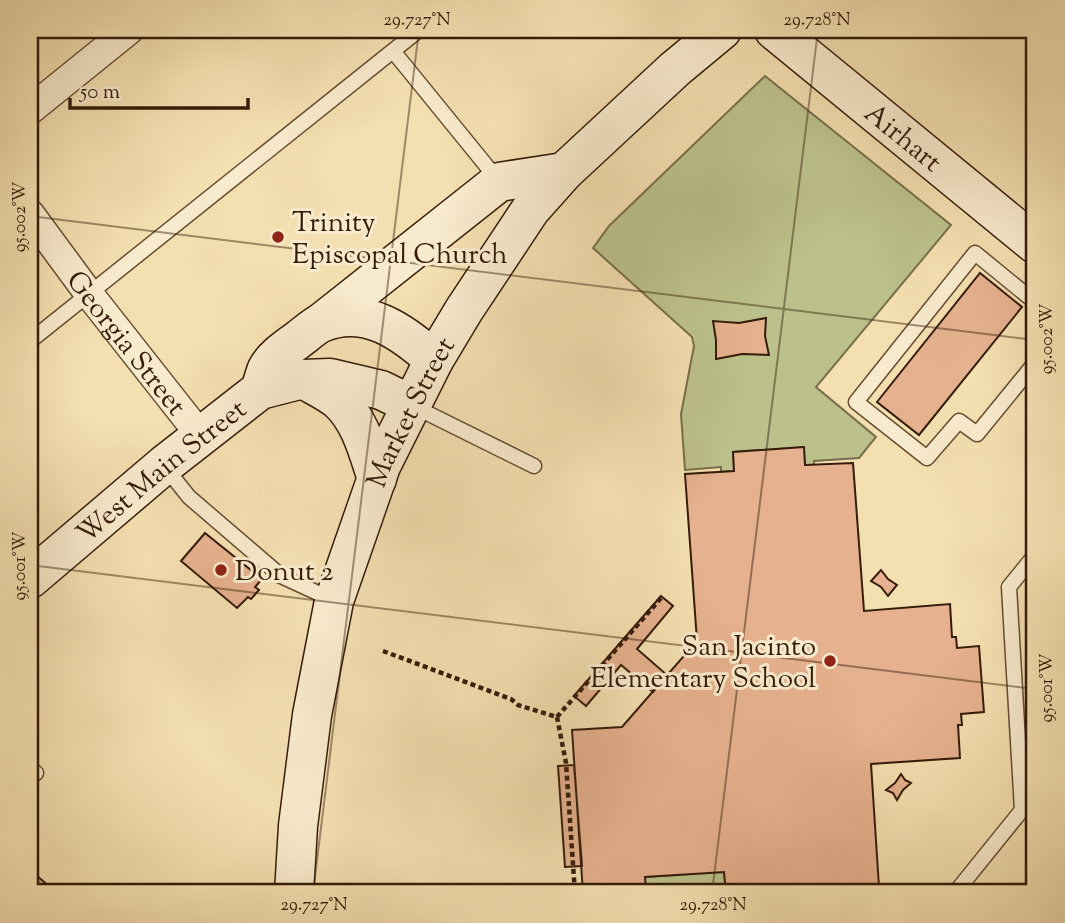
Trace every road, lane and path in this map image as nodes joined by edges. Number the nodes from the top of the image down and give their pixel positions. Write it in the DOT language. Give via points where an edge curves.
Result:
graph roads {
  1 [pos="129,30"];
  2 [pos="419,30"];
  3 [pos="722,30"];
  4 [pos="774,30"];
  5 [pos="393,51"];
  6 [pos="30,110"];
  7 [pos="564,172"];
  8 [pos="499,182"];
  9 [pos="30,214"];
  10 [pos="1035,244"];
  11 [pos="89,294"];
  12 [pos="1035,302"];
  13 [pos="321,323"];
  14 [pos="30,341"];
  15 [pos="434,360"];
  16 [pos="1035,363"];
  17 [pos="303,379"];
  18 [pos="260,390"];
  19 [pos="412,405"];
  20 [pos="201,436"];
  21 [pos="164,466"];
  22 [pos="534,466"];
  23 [pos="377,479"];
  24 [pos="1035,555"];
  25 [pos="30,579"];
  26 [pos="661,598"];
  27 [pos="334,601"];
  28 [pos="383,651"];
  29 [pos="557,718"];
  30 [pos="294,893"];
  31 [pos="575,893"];
  32 [pos="956,893"];
  1 -- 6 [label="street"];
  2 -- 5 [label="lane"];
  3 -- 7 [label="main road, Market Street"];
  4 -- 10 [label="main road, Airhart"];
  5 -- 8 [label="lane"];
  5 -- 11 [label="lane"];
  7 -- 8 [label="main road"];
  7 -- 15 [label="main road, Market Street" via="531,209"];
  8 -- 13 [label="main road"];
  9 -- 11 [label="street, Georgia Street"];
  11 -- 14 [label="lane"];
  11 -- 20 [label="street, Georgia Street"];
  12 -- 16 [label="lane" via="975,253 856,402 927,458 960,421 977,434"];
  13 -- 15 [label="main road, West Main Street" via="354,317 378,320 415,342"];
  13 -- 18 [label="main road, West Main Street" via="268,366"];
  15 -- 19 [label="main road, Market Street"];
  17 -- 18 [label="main road, West Main Street"];
  17 -- 19 [label="main road, West Main Street" via="330,379 381,390"];
  17 -- 23 [label="main road" via="339,401 353,419"];
  18 -- 20 [label="main road, West Main Street"];
  19 -- 22 [label="lane"];
  19 -- 23 [label="main road, Market Street"];
  20 -- 21 [label="main road, West Main Street"];
  21 -- 25 [label="main road, West Main Street"];
  21 -- 27 [label="lane" via="189,497 281,576"];
  23 -- 27 [label="main road, Market Street"];
  24 -- 32 [label="lane" via="1009,587 1022,810"];
  26 -- 29 [label="path"];
  27 -- 30 [label="main road, Market Street" via="312,715"];
  28 -- 29 [label="path"];
  29 -- 31 [label="path" via="566,764"];
}
